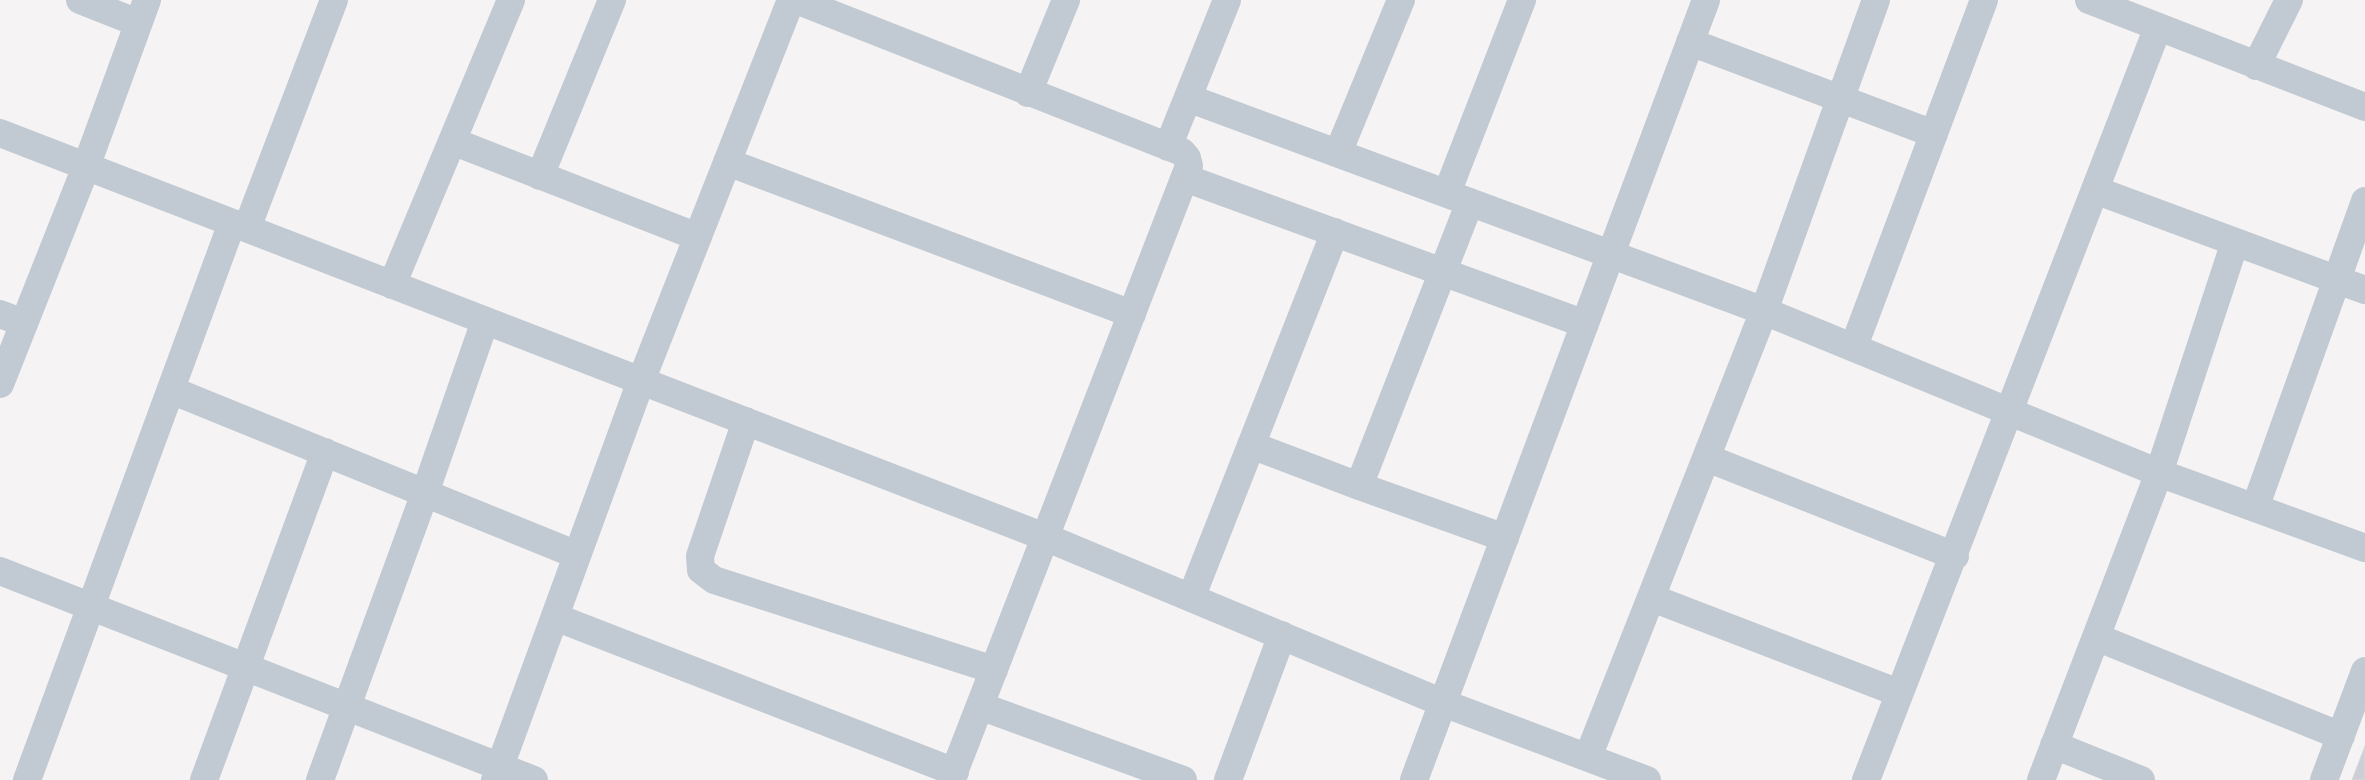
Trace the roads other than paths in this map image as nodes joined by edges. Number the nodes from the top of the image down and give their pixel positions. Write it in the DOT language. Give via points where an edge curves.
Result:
graph roads {
  1 [pos="80,0"];
  2 [pos="334,0"];
  3 [pos="511,0"];
  4 [pos="612,0"];
  5 [pos="791,0"];
  6 [pos="796,0"];
  7 [pos="1066,0"];
  8 [pos="1228,0"];
  9 [pos="1401,0"];
  10 [pos="1522,0"];
  11 [pos="1706,0"];
  12 [pos="1876,0"];
  13 [pos="1984,0"];
  14 [pos="2089,0"];
  15 [pos="2289,0"];
  16 [pos="142,12"];
  17 [pos="2158,27"];
  18 [pos="1690,42"];
  19 [pos="2256,66"];
  20 [pos="1028,92"];
  21 [pos="1188,98"];
  22 [pos="1840,99"];
  23 [pos="2365,107"];
  24 [pos="0,133"];
  25 [pos="1934,134"];
  26 [pos="452,141"];
  27 [pos="1168,147"];
  28 [pos="1338,153"];
  29 [pos="727,162"];
  30 [pos="86,167"];
  31 [pos="540,176"];
  32 [pos="1184,178"];
  33 [pos="2094,190"];
  34 [pos="1459,198"];
  35 [pos="2365,201"];
  36 [pos="240,226"];
  37 [pos="1335,232"];
  38 [pos="698,237"];
  39 [pos="2235,242"];
  40 [pos="1611,254"];
  41 [pos="1444,273"];
  42 [pos="2337,280"];
  43 [pos="392,285"];
  44 [pos="2365,290"];
  45 [pos="1764,311"];
  46 [pos="1132,314"];
  47 [pos="12,319"];
  48 [pos="486,321"];
  49 [pos="1585,324"];
  50 [pos="1854,346"];
  51 [pos="641,381"];
  52 [pos="0,384"];
  53 [pos="171,390"];
  54 [pos="2009,410"];
  55 [pos="746,422"];
  56 [pos="1251,445"];
  57 [pos="326,452"];
  58 [pos="1707,458"];
  59 [pos="2159,473"];
  60 [pos="1358,486"];
  61 [pos="425,493"];
  62 [pos="2255,508"];
  63 [pos="1045,537"];
  64 [pos="1505,538"];
  65 [pos="2365,548"];
  66 [pos="578,555"];
  67 [pos="1955,556"];
  68 [pos="0,571"];
  69 [pos="1191,598"];
  70 [pos="1652,598"];
  71 [pos="91,606"];
  72 [pos="555,617"];
  73 [pos="1282,635"];
  74 [pos="2096,637"];
  75 [pos="246,668"];
  76 [pos="994,670"];
  77 [pos="2365,671"];
  78 [pos="1899,693"];
  79 [pos="1443,703"];
  80 [pos="346,706"];
  81 [pos="980,706"];
  82 [pos="2341,736"];
  83 [pos="2054,746"];
  84 [pos="1588,757"];
  85 [pos="1127,770"];
  86 [pos="498,773"];
  87 [pos="953,776"];
  88 [pos="27,780"];
  89 [pos="204,780"];
  90 [pos="320,780"];
  91 [pos="534,780"];
  92 [pos="1183,780"];
  93 [pos="1228,780"];
  94 [pos="1414,780"];
  95 [pos="1647,780"];
  96 [pos="1866,780"];
  97 [pos="2041,780"];
  98 [pos="2142,780"];
  99 [pos="2324,780"];
  1 -- 16 [label="street"];
  2 -- 36 [label="street"];
  3 -- 26 [label="street"];
  4 -- 31 [label="street"];
  5 -- 29 [label="street"];
  6 -- 20 [label="street"];
  7 -- 20 [label="street"];
  8 -- 21 [label="street"];
  9 -- 28 [label="street"];
  10 -- 34 [label="street"];
  11 -- 18 [label="street"];
  12 -- 22 [label="street"];
  13 -- 25 [label="street"];
  14 -- 17 [label="street"];
  15 -- 19 [label="street"];
  16 -- 30 [label="street"];
  17 -- 19 [label="street"];
  17 -- 33 [label="street"];
  18 -- 22 [label="street"];
  18 -- 40 [label="street"];
  19 -- 23 [label="street"];
  20 -- 27 [label="street"];
  21 -- 27 [label="street"];
  21 -- 28 [label="street"];
  22 -- 25 [label="street"];
  22 -- 45 [label="street"];
  24 -- 30 [label="street"];
  25 -- 50 [label="street"];
  26 -- 31 [label="street"];
  26 -- 43 [label="street"];
  27 -- 32 [label="street" via="1182,152 1187,158 1189,166"];
  28 -- 34 [label="street"];
  29 -- 38 [label="street"];
  29 -- 46 [label="street"];
  30 -- 36 [label="street"];
  30 -- 47 [label="street"];
  31 -- 38 [label="street"];
  32 -- 37 [label="street"];
  32 -- 46 [label="street"];
  33 -- 39 [label="street"];
  33 -- 54 [label="street"];
  34 -- 40 [label="street"];
  34 -- 41 [label="street"];
  35 -- 42 [label="street"];
  36 -- 43 [label="street"];
  36 -- 53 [label="street"];
  37 -- 41 [label="street"];
  37 -- 56 [label="street"];
  38 -- 51 [label="street"];
  39 -- 42 [label="street"];
  39 -- 59 [label="street"];
  40 -- 45 [label="street"];
  40 -- 49 [label="street"];
  41 -- 49 [label="street"];
  41 -- 60 [label="street"];
  42 -- 44 [label="street"];
  42 -- 62 [label="street"];
  43 -- 48 [label="street"];
  45 -- 50 [label="street"];
  45 -- 58 [label="street"];
  46 -- 63 [label="street"];
  47 -- 52 [label="street"];
  48 -- 51 [label="street"];
  48 -- 61 [label="street"];
  49 -- 64 [label="street"];
  50 -- 54 [label="street"];
  51 -- 55 [label="street"];
  51 -- 66 [label="street"];
  53 -- 57 [label="street"];
  53 -- 71 [label="street"];
  54 -- 59 [label="street"];
  54 -- 67 [label="street"];
  55 -- 63 [label="street"];
  55 -- 76 [label="street" via="700,556 701,570 714,580"];
  56 -- 60 [label="street"];
  56 -- 69 [label="street"];
  57 -- 61 [label="street"];
  57 -- 75 [label="street"];
  58 -- 67 [label="street"];
  58 -- 70 [label="street"];
  59 -- 62 [label="street"];
  59 -- 74 [label="street"];
  60 -- 64 [label="street"];
  61 -- 66 [label="street"];
  61 -- 80 [label="street"];
  62 -- 65 [label="street"];
  63 -- 69 [label="street"];
  63 -- 76 [label="street"];
  64 -- 79 [label="street"];
  66 -- 72 [label="street"];
  67 -- 78 [label="street"];
  68 -- 71 [label="street"];
  69 -- 73 [label="street"];
  70 -- 78 [label="street"];
  70 -- 84 [label="street"];
  71 -- 75 [label="street"];
  71 -- 88 [label="street"];
  72 -- 86 [label="street"];
  72 -- 87 [label="street"];
  73 -- 79 [label="street"];
  73 -- 93 [label="street"];
  74 -- 82 [label="street"];
  74 -- 83 [label="street"];
  75 -- 80 [label="street"];
  75 -- 89 [label="street"];
  76 -- 81 [label="street"];
  77 -- 82 [label="street"];
  78 -- 96 [label="street"];
  79 -- 84 [label="street"];
  79 -- 94 [label="street"];
  80 -- 86 [label="street"];
  80 -- 90 [label="street"];
  81 -- 85 [label="street"];
  81 -- 87 [label="street"];
  82 -- 99 [label="street"];
  83 -- 97 [label="street"];
  83 -- 98 [label="street"];
  84 -- 95 [label="street"];
  85 -- 92 [label="street"];
  86 -- 91 [label="street"];
}
